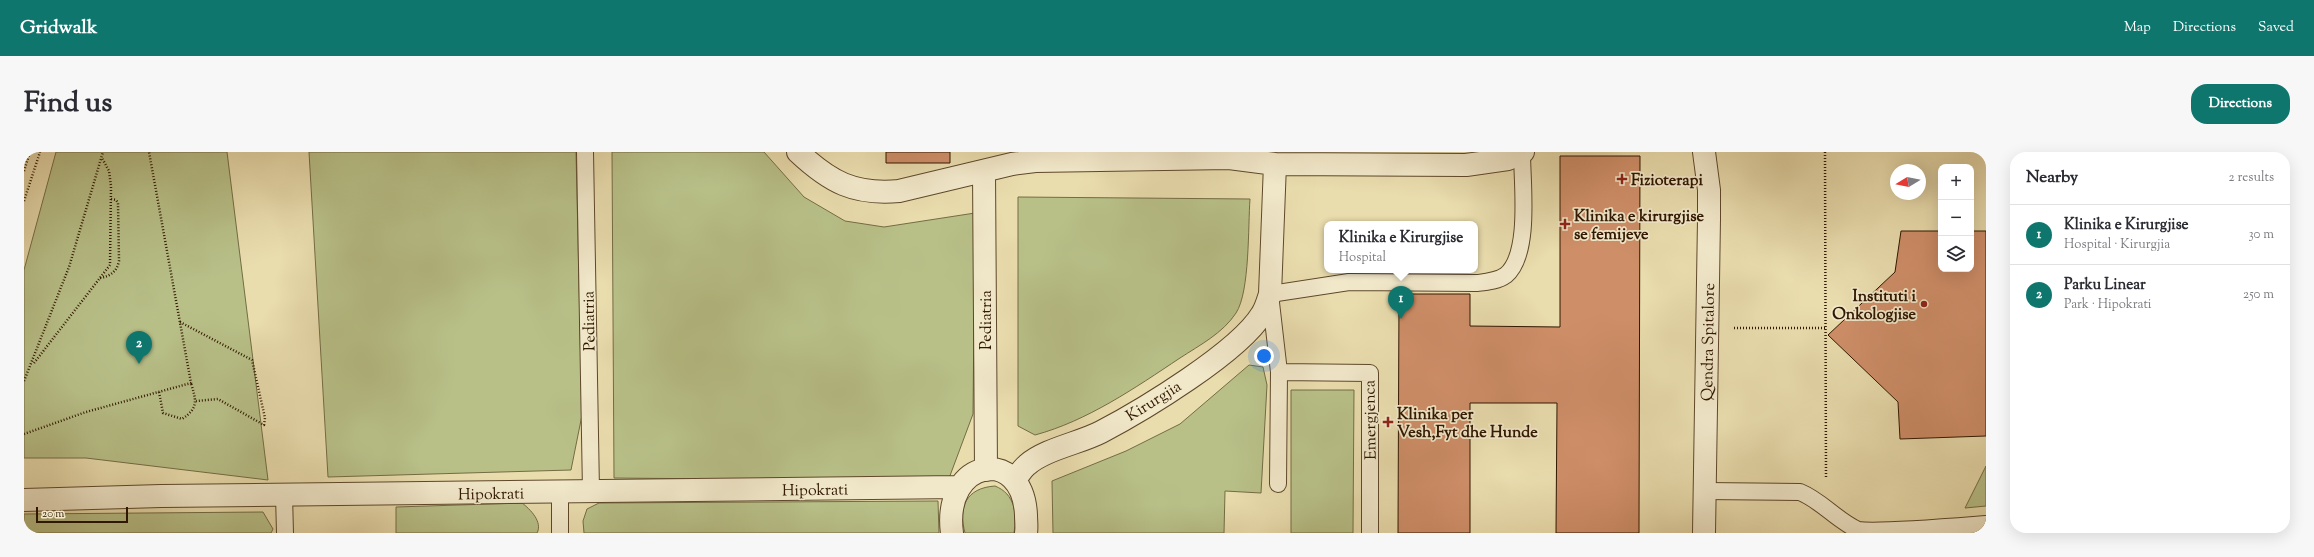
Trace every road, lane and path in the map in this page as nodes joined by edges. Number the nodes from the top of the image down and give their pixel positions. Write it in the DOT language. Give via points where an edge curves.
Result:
graph roads {
  1 [pos="30,152"];
  2 [pos="40,152"];
  3 [pos="103,152"];
  4 [pos="149,152"];
  5 [pos="585,152"];
  6 [pos="798,152"];
  7 [pos="1523,152"];
  8 [pos="1704,152"];
  9 [pos="1825,152"];
  10 [pos="102,158"];
  11 [pos="1275,164"];
  12 [pos="24,171"];
  13 [pos="984,171"];
  14 [pos="111,200"];
  15 [pos="24,201"];
  16 [pos="99,278"];
  17 [pos="1270,294"];
  18 [pos="179,322"];
  19 [pos="1707,328"];
  20 [pos="1825,328"];
  21 [pos="31,367"];
  22 [pos="1279,372"];
  23 [pos="24,382"];
  24 [pos="191,383"];
  25 [pos="159,392"];
  26 [pos="196,401"];
  27 [pos="24,434"];
  28 [pos="986,470"];
  29 [pos="1015,479"];
  30 [pos="1278,484"];
  31 [pos="958,487"];
  32 [pos="591,491"];
  33 [pos="1704,491"];
  34 [pos="560,492"];
  35 [pos="284,495"];
  36 [pos="24,500"];
  37 [pos="1826,508"];
  38 [pos="1986,524"];
  39 [pos="285,533"];
  40 [pos="560,533"];
  41 [pos="952,533"];
  42 [pos="1026,533"];
  43 [pos="1370,533"];
  44 [pos="1704,533"];
  1 -- 12 [label="path"];
  2 -- 15 [label="path"];
  3 -- 10 [label="path"];
  4 -- 18 [label="path"];
  5 -- 32 [label="lane, Pediatria"];
  6 -- 13 [label="street" via="817,170 840,184 865,192 899,191"];
  7 -- 11 [label="street" via="1508,159 1466,165"];
  7 -- 17 [label="lane" via="1521,242 1506,275 1493,281 1476,283 1349,282"];
  8 -- 19 [label="street, Qendra Spitalore" via="1709,190"];
  9 -- 20 [label="path"];
  10 -- 14 [label="path" via="109,171"];
  10 -- 21 [label="path" via="70,267"];
  11 -- 13 [label="street" via="1229,158 1043,161 1012,164"];
  11 -- 17 [label="street, Kirurgjia"];
  13 -- 28 [label="street, Pediatria"];
  14 -- 16 [label="path" via="110,265"];
  14 -- 16 [label="path" via="118,203 120,260 117,269 107,277"];
  16 -- 21 [label="path"];
  17 -- 22 [label="lane, Kirurgjia"];
  17 -- 29 [label="street, Kirurgjia" via="1263,313 1252,327 1204,367 1101,432 1027,465"];
  18 -- 24 [label="path"];
  18 -- 26 [label="path" via="252,360 265,418 264,425 218,399"];
  19 -- 20 [label="path"];
  19 -- 33 [label="street, Qendra Spitalore"];
  20 -- 37 [label="path"];
  21 -- 23 [label="path"];
  22 -- 30 [label="lane, Kirurgjia"];
  22 -- 43 [label="lane, Emergjenca" via="1370,373"];
  24 -- 25 [label="path"];
  24 -- 26 [label="path"];
  25 -- 26 [label="path" via="163,413 170,417 182,419 191,413"];
  25 -- 27 [label="path" via="86,412"];
  28 -- 29 [label="street" via="1001,471"];
  28 -- 31 [label="street" via="969,476"];
  29 -- 42 [label="street" via="1024,495"];
  31 -- 32 [label="street, Hipokrati"];
  31 -- 41 [label="street" via="952,504"];
  32 -- 34 [label="street, Hipokrati"];
  33 -- 37 [label="lane" via="1800,492 1814,498"];
  33 -- 44 [label="street, Qendra Spitalore"];
  34 -- 35 [label="street, Hipokrati"];
  34 -- 40 [label="lane"];
  35 -- 36 [label="street, Hipokrati"];
  35 -- 39 [label="lane"];
  37 -- 38 [label="lane" via="1841,521 1860,531"];
}
